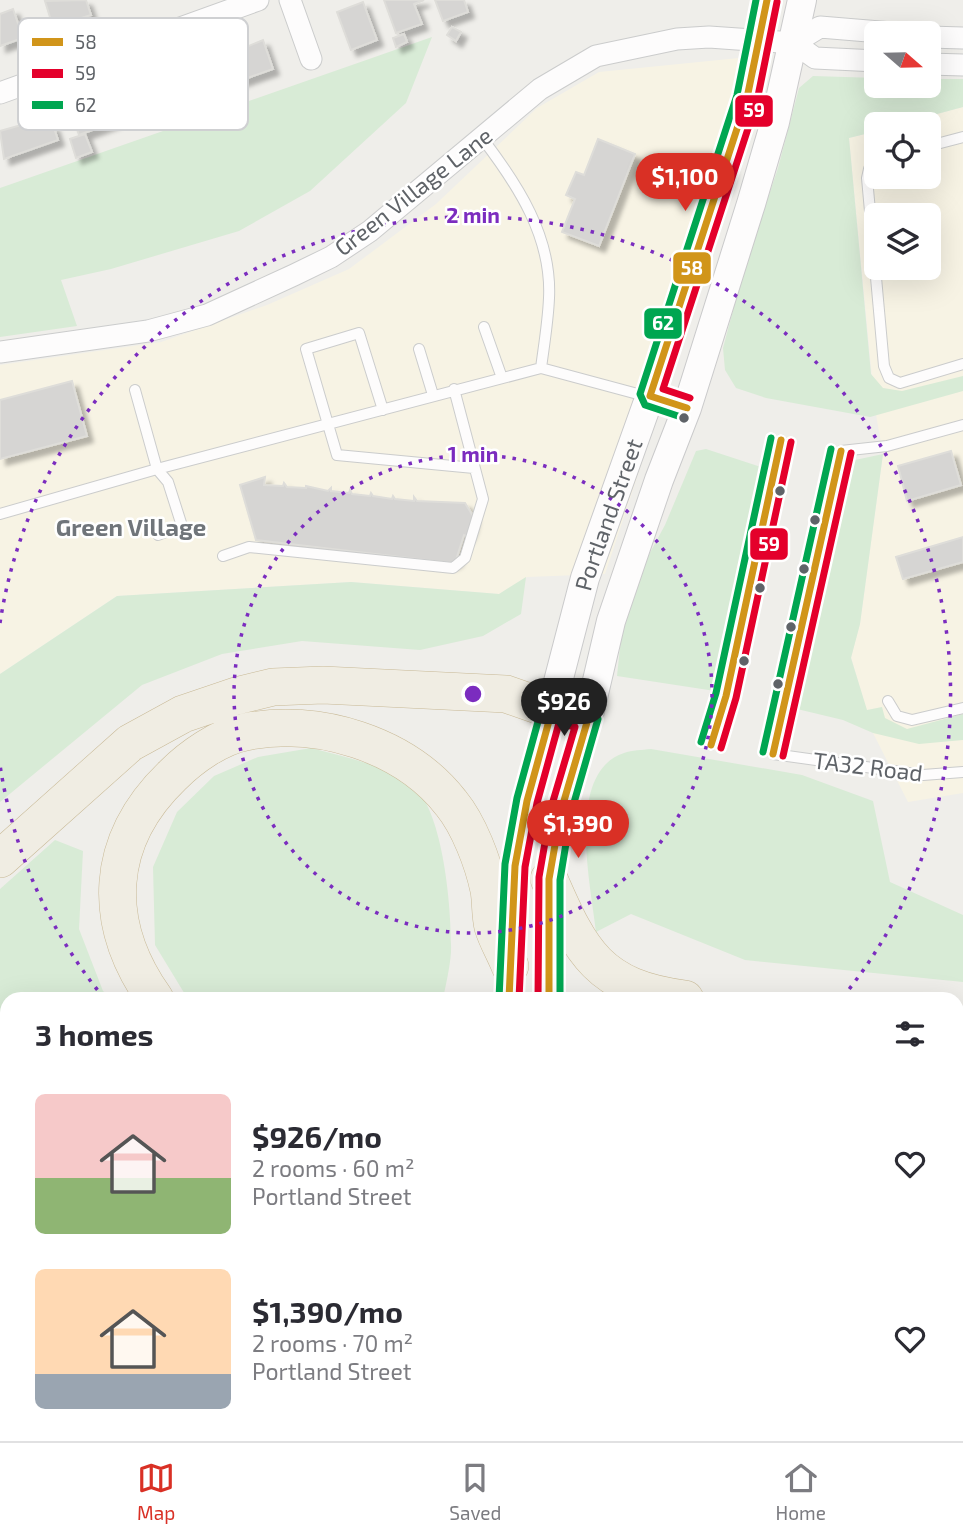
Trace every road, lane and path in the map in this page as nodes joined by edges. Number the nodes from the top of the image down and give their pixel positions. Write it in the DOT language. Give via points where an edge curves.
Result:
graph roads {
  1 [pos="258,0"];
  2 [pos="290,0"];
  3 [pos="767,0"];
  4 [pos="802,0"];
  5 [pos="208,18"];
  6 [pos="864,31"];
  7 [pos="942,37"];
  8 [pos="963,38"];
  9 [pos="777,42"];
  10 [pos="311,59"];
  11 [pos="864,60"];
  12 [pos="942,64"];
  13 [pos="963,65"];
  14 [pos="18,87"];
  15 [pos="0,93"];
  16 [pos="963,137"];
  17 [pos="482,138"];
  18 [pos="941,143"];
  19 [pos="868,189"];
  20 [pos="484,327"];
  21 [pos="419,349"];
  22 [pos="0,352"];
  23 [pos="963,365"];
  24 [pos="541,368"];
  25 [pos="502,378"];
  26 [pos="454,389"];
  27 [pos="135,390"];
  28 [pos="433,395"];
  29 [pos="650,396"];
  30 [pos="687,408"];
  31 [pos="383,410"];
  32 [pos="963,425"];
  33 [pos="329,426"];
  34 [pos="782,440"];
  35 [pos="474,468"];
  36 [pos="157,469"];
  37 [pos="0,514"];
  38 [pos="158,535"];
  39 [pos="223,556"];
  40 [pos="888,701"];
  41 [pos="963,708"];
  42 [pos="552,710"];
  43 [pos="588,719"];
  44 [pos="711,745"];
  45 [pos="963,772"];
  46 [pos="0,859"];
  47 [pos="550,879"];
  48 [pos="510,983"];
  49 [pos="150,992"];
  50 [pos="548,992"];
  51 [pos="656,992"];
  1 -- 5 [label="street"];
  2 -- 10 [label="street"];
  3 -- 9 [label="main road, Portland Street"];
  4 -- 9 [label="main road, Portland Street"];
  6 -- 9 [label="street" via="820,27"];
  7 -- 8 [label="street"];
  9 -- 11 [label="street" via="815,58"];
  9 -- 17 [label="street, Green Village Lane" via="677,39 596,56 540,89"];
  9 -- 29 [label="main road, Portland Street" via="747,98"];
  9 -- 30 [label="main road, Portland Street" via="751,204"];
  12 -- 13 [label="street"];
  14 -- 15 [label="street"];
  16 -- 18 [label="lane"];
  17 -- 22 [label="street, Green Village Lane" via="370,231 331,257 207,315 148,331"];
  17 -- 24 [label="lane" via="514,180 542,240 550,297"];
  19 -- 23 [label="lane" via="884,366 889,378 901,383"];
  20 -- 25 [label="lane"];
  21 -- 28 [label="lane"];
  24 -- 25 [label="lane"];
  24 -- 29 [label="lane"];
  25 -- 26 [label="lane"];
  26 -- 28 [label="lane"];
  26 -- 35 [label="lane"];
  27 -- 36 [label="lane"];
  28 -- 31 [label="lane"];
  29 -- 30 [label="lane"];
  29 -- 42 [label="main road, Portland Street" via="585,578"];
  30 -- 43 [label="main road, Portland Street" via="611,621"];
  31 -- 33 [label="lane"];
  31 -- 33 [label="lane" via="359,333 306,349"];
  32 -- 45 [label="lane, TA32 Road" via="887,446 841,451 772,754 923,775"];
  33 -- 35 [label="lane" via="337,454"];
  33 -- 36 [label="lane"];
  34 -- 44 [label="lane"];
  35 -- 39 [label="lane" via="483,499 465,558 453,568 249,547"];
  36 -- 37 [label="lane"];
  36 -- 38 [label="lane" via="169,482 182,527"];
  40 -- 41 [label="lane" via="897,716 912,720"];
  42 -- 43 [label="main road"];
  42 -- 46 [label="highway" via="506,694 323,685 274,687 236,696 183,714 130,743"];
  42 -- 48 [label="main road, Portland Street" via="515,866"];
  43 -- 47 [label="main road, Portland Street" via="561,811"];
  47 -- 50 [label="main road, Portland Street"];
  47 -- 51 [label="highway" via="573,933 609,975"];
  48 -- 49 [label="highway" via="493,926 488,888 467,827 451,803 410,764 380,748 340,735 290,729 244,732 186,762 159,788 131,829 116,882 121,927 135,971"];
}
